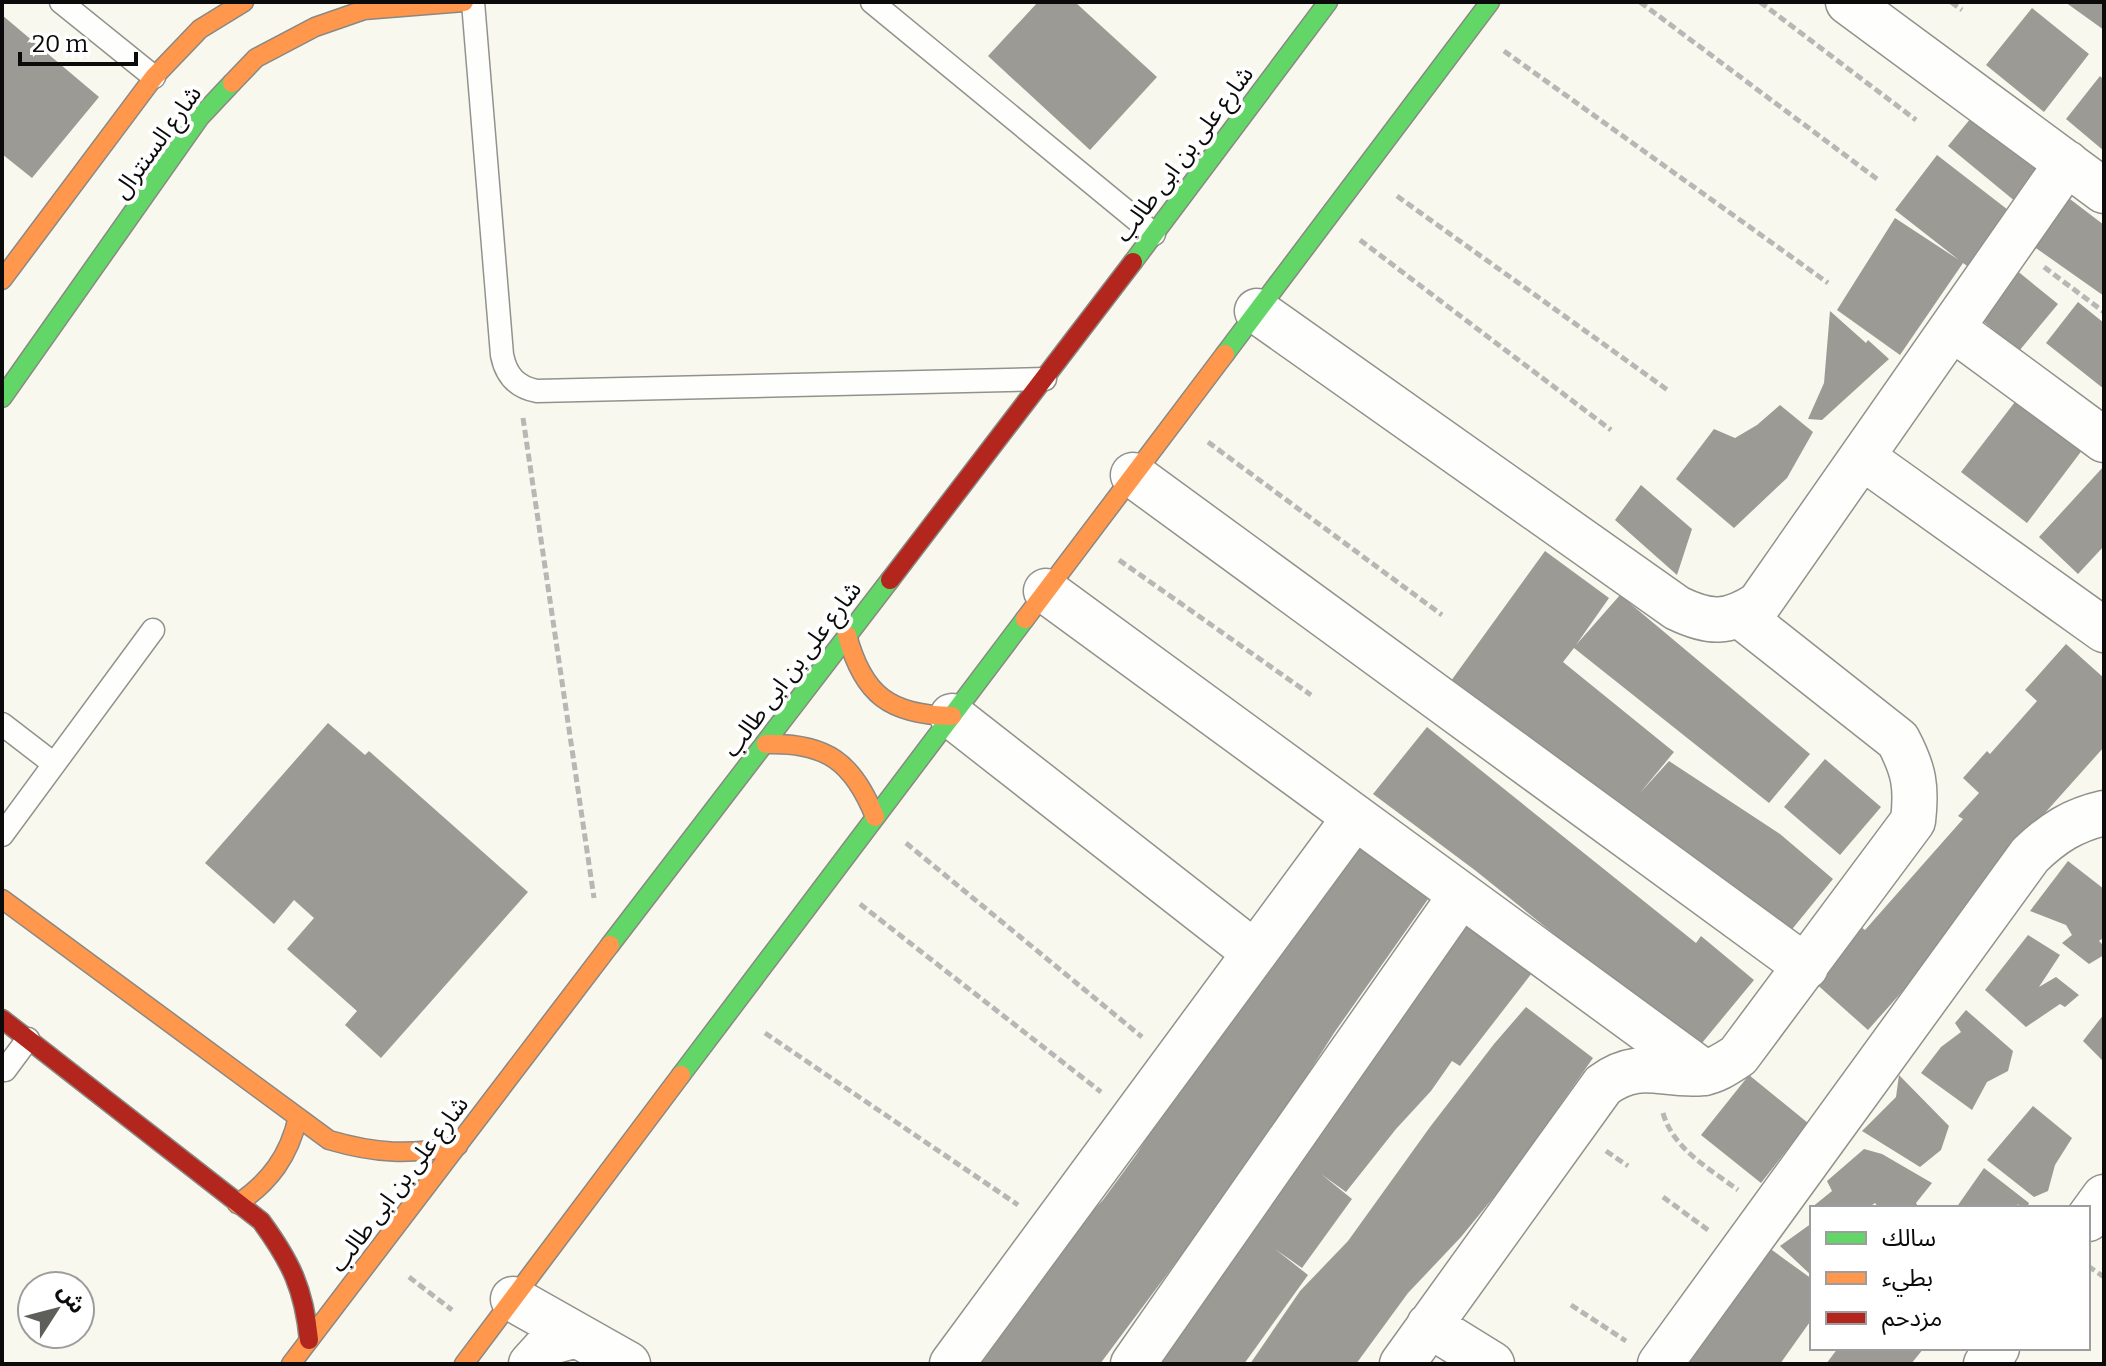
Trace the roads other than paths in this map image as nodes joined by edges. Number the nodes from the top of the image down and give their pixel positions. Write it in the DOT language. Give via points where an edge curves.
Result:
graph roads {
  1 [pos="61,2"];
  2 [pos="244,2"];
  3 [pos="464,2"];
  4 [pos="473,2"];
  5 [pos="872,2"];
  6 [pos="1328,2"];
  7 [pos="1490,2"];
  8 [pos="1848,2"];
  9 [pos="154,77"];
  10 [pos="2067,163"];
  11 [pos="117,191"];
  12 [pos="2104,191"];
  13 [pos="139,206"];
  14 [pos="1154,234"];
  15 [pos="2,280"];
  16 [pos="1257,311"];
  17 [pos="1952,328"];
  18 [pos="1046,379"];
  19 [pos="2,398"];
  20 [pos="2104,440"];
  21 [pos="1862,457"];
  22 [pos="1133,475"];
  23 [pos="1046,591"];
  24 [pos="1741,616"];
  25 [pos="153,630"];
  26 [pos="2104,630"];
  27 [pos="847,635"];
  28 [pos="952,716"];
  29 [pos="2,724"];
  30 [pos="766,744"];
  31 [pos="54,764"];
  32 [pos="2104,813"];
  33 [pos="875,817"];
  34 [pos="1355,817"];
  35 [pos="2,835"];
  36 [pos="1461,895"];
  37 [pos="2,899"];
  38 [pos="1255,953"];
  39 [pos="1806,967"];
  40 [pos="2,1019"];
  41 [pos="28,1039"];
  42 [pos="5,1070"];
  43 [pos="1705,1073"];
  44 [pos="298,1117"];
  45 [pos="458,1146"];
  46 [pos="2104,1197"];
  47 [pos="237,1204"];
  48 [pos="2090,1216"];
  49 [pos="513,1299"];
  50 [pos="1429,1325"];
  51 [pos="577,1335"];
  52 [pos="309,1340"];
  53 [pos="291,1364"];
  54 [pos="464,1364"];
  55 [pos="531,1364"];
  56 [pos="628,1364"];
  57 [pos="952,1364"];
  58 [pos="1133,1364"];
  59 [pos="1402,1364"];
  60 [pos="1492,1364"];
  61 [pos="1660,1364"];
  1 -- 9 [label="lane"];
  2 -- 9 [label="street, شارع السنترال" via="200,29"];
  3 -- 13 [label="street, شارع السنترال" via="364,10 315,27 256,58 200,117"];
  4 -- 18 [label="lane" via="502,355 518,385 537,391"];
  5 -- 14 [label="lane"];
  6 -- 14 [label="street, شارع على بن ابى طالب"];
  7 -- 16 [label="street"];
  8 -- 10 [label="street"];
  9 -- 15 [label="street, شارع السنترال" via="90,172"];
  10 -- 12 [label="street"];
  10 -- 17 [label="street"];
  11 -- 13 [label="street"];
  13 -- 19 [label="street, شارع السنترال"];
  14 -- 18 [label="street, شارع على بن ابى طالب"];
  16 -- 22 [label="street"];
  16 -- 24 [label="street" via="1677,608 1697,618"];
  17 -- 20 [label="street"];
  17 -- 21 [label="street"];
  18 -- 27 [label="street, شارع على بن ابى طالب"];
  21 -- 24 [label="street" via="1759,604"];
  21 -- 26 [label="street"];
  22 -- 23 [label="street"];
  22 -- 39 [label="street"];
  23 -- 28 [label="street"];
  23 -- 34 [label="street"];
  24 -- 39 [label="street" via="1898,740 1911,765 1913,821"];
  25 -- 31 [label="lane"];
  27 -- 28 [label="street" via="852,660 881,700 914,715"];
  27 -- 30 [label="street, شارع على بن ابى طالب"];
  28 -- 33 [label="street"];
  28 -- 38 [label="street"];
  29 -- 31 [label="lane"];
  30 -- 33 [label="street" via="814,746 836,757 868,794"];
  30 -- 45 [label="street, شارع على بن ابى طالب"];
  31 -- 35 [label="lane"];
  32 -- 61 [label="street" via="2052,833 2030,855"];
  33 -- 49 [label="street"];
  34 -- 36 [label="street"];
  34 -- 38 [label="street"];
  36 -- 43 [label="street"];
  36 -- 58 [label="street"];
  37 -- 44 [label="street"];
  38 -- 57 [label="street"];
  39 -- 43 [label="street" via="1738,1056"];
  40 -- 41 [label="street"];
  41 -- 42 [label="lane"];
  41 -- 47 [label="street"];
  43 -- 50 [label="street" via="1630,1070 1603,1085"];
  44 -- 45 [label="street" via="329,1140 370,1153 414,1155"];
  44 -- 47 [label="street" via="281,1165"];
  45 -- 52 [label="street, شارع على بن ابى طالب"];
  46 -- 48 [label="street"];
  47 -- 52 [label="street" via="261,1221 291,1260 305,1298"];
  49 -- 51 [label="street"];
  49 -- 54 [label="street"];
  50 -- 59 [label="street"];
  50 -- 60 [label="street"];
  51 -- 55 [label="street" via="551,1342"];
  51 -- 56 [label="street"];
  52 -- 53 [label="street, شارع على بن ابى طالب"];
}
